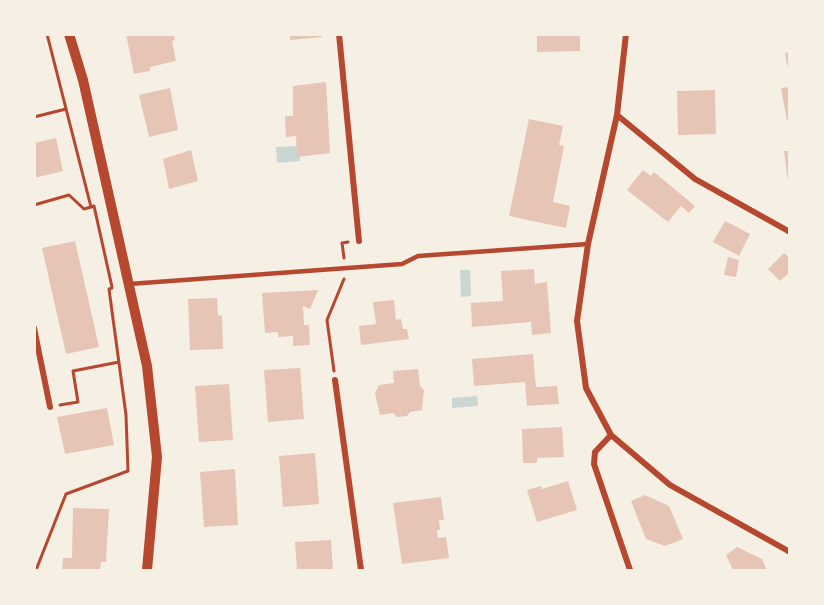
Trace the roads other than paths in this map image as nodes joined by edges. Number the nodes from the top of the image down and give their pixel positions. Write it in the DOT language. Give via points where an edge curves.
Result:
graph roads {
  1 [pos="69,34"];
  2 [pos="339,34"];
  3 [pos="626,34"];
  4 [pos="617,115"];
  5 [pos="789,232"];
  6 [pos="359,241"];
  7 [pos="588,244"];
  8 [pos="129,284"];
  9 [pos="34,328"];
  10 [pos="35,337"];
  11 [pos="335,380"];
  12 [pos="50,407"];
  13 [pos="611,435"];
  14 [pos="789,552"];
  15 [pos="147,570"];
  16 [pos="361,570"];
  17 [pos="630,570"];
  1 -- 8 [label="street"];
  2 -- 6 [label="street"];
  3 -- 4 [label="street"];
  4 -- 5 [label="street" via="695,180"];
  4 -- 7 [label="street"];
  7 -- 8 [label="lane" via="418,256 402,264"];
  7 -- 13 [label="street" via="577,321 586,388"];
  8 -- 15 [label="street" via="147,366 157,457"];
  9 -- 10 [label="street"];
  10 -- 12 [label="street"];
  11 -- 16 [label="street"];
  13 -- 14 [label="street" via="670,485"];
  13 -- 17 [label="street" via="595,452 594,464"];
}
